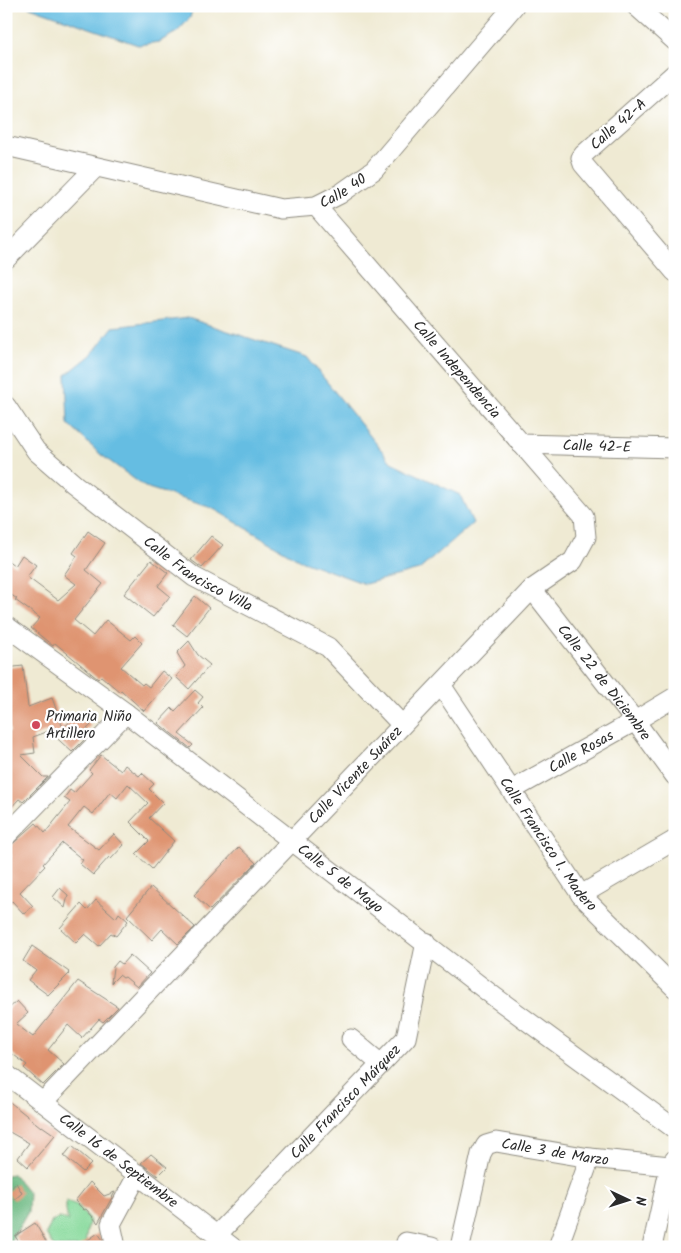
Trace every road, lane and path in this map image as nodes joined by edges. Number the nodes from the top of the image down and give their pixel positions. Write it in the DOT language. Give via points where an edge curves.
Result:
graph roads {
  1 [pos="514,6"];
  2 [pos="636,6"];
  3 [pos="675,40"];
  4 [pos="675,73"];
  5 [pos="6,146"];
  6 [pos="96,167"];
  7 [pos="316,206"];
  8 [pos="6,259"];
  9 [pos="675,272"];
  10 [pos="6,406"];
  11 [pos="521,444"];
  12 [pos="675,448"];
  13 [pos="586,537"];
  14 [pos="532,589"];
  15 [pos="6,626"];
  16 [pos="441,685"];
  17 [pos="675,697"];
  18 [pos="126,713"];
  19 [pos="635,721"];
  20 [pos="402,726"];
  21 [pos="675,776"];
  22 [pos="512,790"];
  23 [pos="6,836"];
  24 [pos="293,840"];
  25 [pos="675,840"];
  26 [pos="581,895"];
  27 [pos="426,942"];
  28 [pos="675,988"];
  29 [pos="351,1039"];
  30 [pos="381,1064"];
  31 [pos="6,1074"];
  32 [pos="43,1102"];
  33 [pos="675,1129"];
  34 [pos="590,1158"];
  35 [pos="672,1163"];
  36 [pos="138,1174"];
  37 [pos="216,1235"];
  38 [pos="406,1242"];
  39 [pos="116,1247"];
  40 [pos="232,1247"];
  41 [pos="432,1247"];
  42 [pos="460,1247"];
  43 [pos="558,1247"];
  44 [pos="652,1247"];
  1 -- 7 [label="street, Calle 40" via="374,170"];
  2 -- 3 [label="street"];
  4 -- 9 [label="street, Calle 42-A" via="581,158"];
  5 -- 6 [label="street"];
  6 -- 7 [label="street, Calle 40" via="281,210"];
  6 -- 8 [label="street"];
  7 -- 11 [label="street, Calle Independencia"];
  10 -- 20 [label="street, Calle Francisco Villa" via="36,451 74,484 194,577 328,647"];
  11 -- 12 [label="street, Calle 42-E"];
  11 -- 13 [label="street, Calle Independencia" via="584,516"];
  13 -- 14 [label="street, Calle Vicente Suárez" via="573,561"];
  14 -- 16 [label="street, Calle Vicente Suárez"];
  14 -- 19 [label="street, Calle 22 de Diciembre"];
  15 -- 18 [label="street, Calle 5 de Mayo"];
  16 -- 20 [label="street, Calle Vicente Suárez"];
  16 -- 22 [label="street, Calle Francisco I. Madero"];
  17 -- 19 [label="street, Calle Rosas"];
  18 -- 23 [label="street"];
  18 -- 24 [label="street, Calle 5 de Mayo"];
  19 -- 21 [label="street, Calle 22 de Diciembre"];
  19 -- 22 [label="street, Calle Rosas"];
  20 -- 24 [label="street, Calle Vicente Suárez"];
  22 -- 26 [label="street, Calle Francisco I. Madero"];
  24 -- 27 [label="street, Calle 5 de Mayo"];
  24 -- 32 [label="street, Calle Vicente Suárez"];
  25 -- 26 [label="street"];
  26 -- 28 [label="street, Calle Francisco I. Madero"];
  27 -- 30 [label="street, Calle Francisco Márquez" via="406,1038"];
  27 -- 33 [label="street, Calle 5 de Mayo" via="496,998"];
  29 -- 30 [label="street"];
  30 -- 37 [label="street, Calle Francisco Márquez"];
  31 -- 32 [label="street, Calle 16 de Septiembre"];
  32 -- 36 [label="street, Calle 16 de Septiembre"];
  34 -- 35 [label="street, Calle 3 de Marzo"];
  34 -- 42 [label="street, Calle 3 de Marzo" via="496,1142 486,1145 481,1154"];
  34 -- 43 [label="street"];
  35 -- 44 [label="street"];
  36 -- 37 [label="street, Calle 16 de Septiembre"];
  36 -- 39 [label="street" via="111,1224"];
  37 -- 40 [label="street, Calle 16 de Septiembre"];
  38 -- 41 [label="street"];
}
